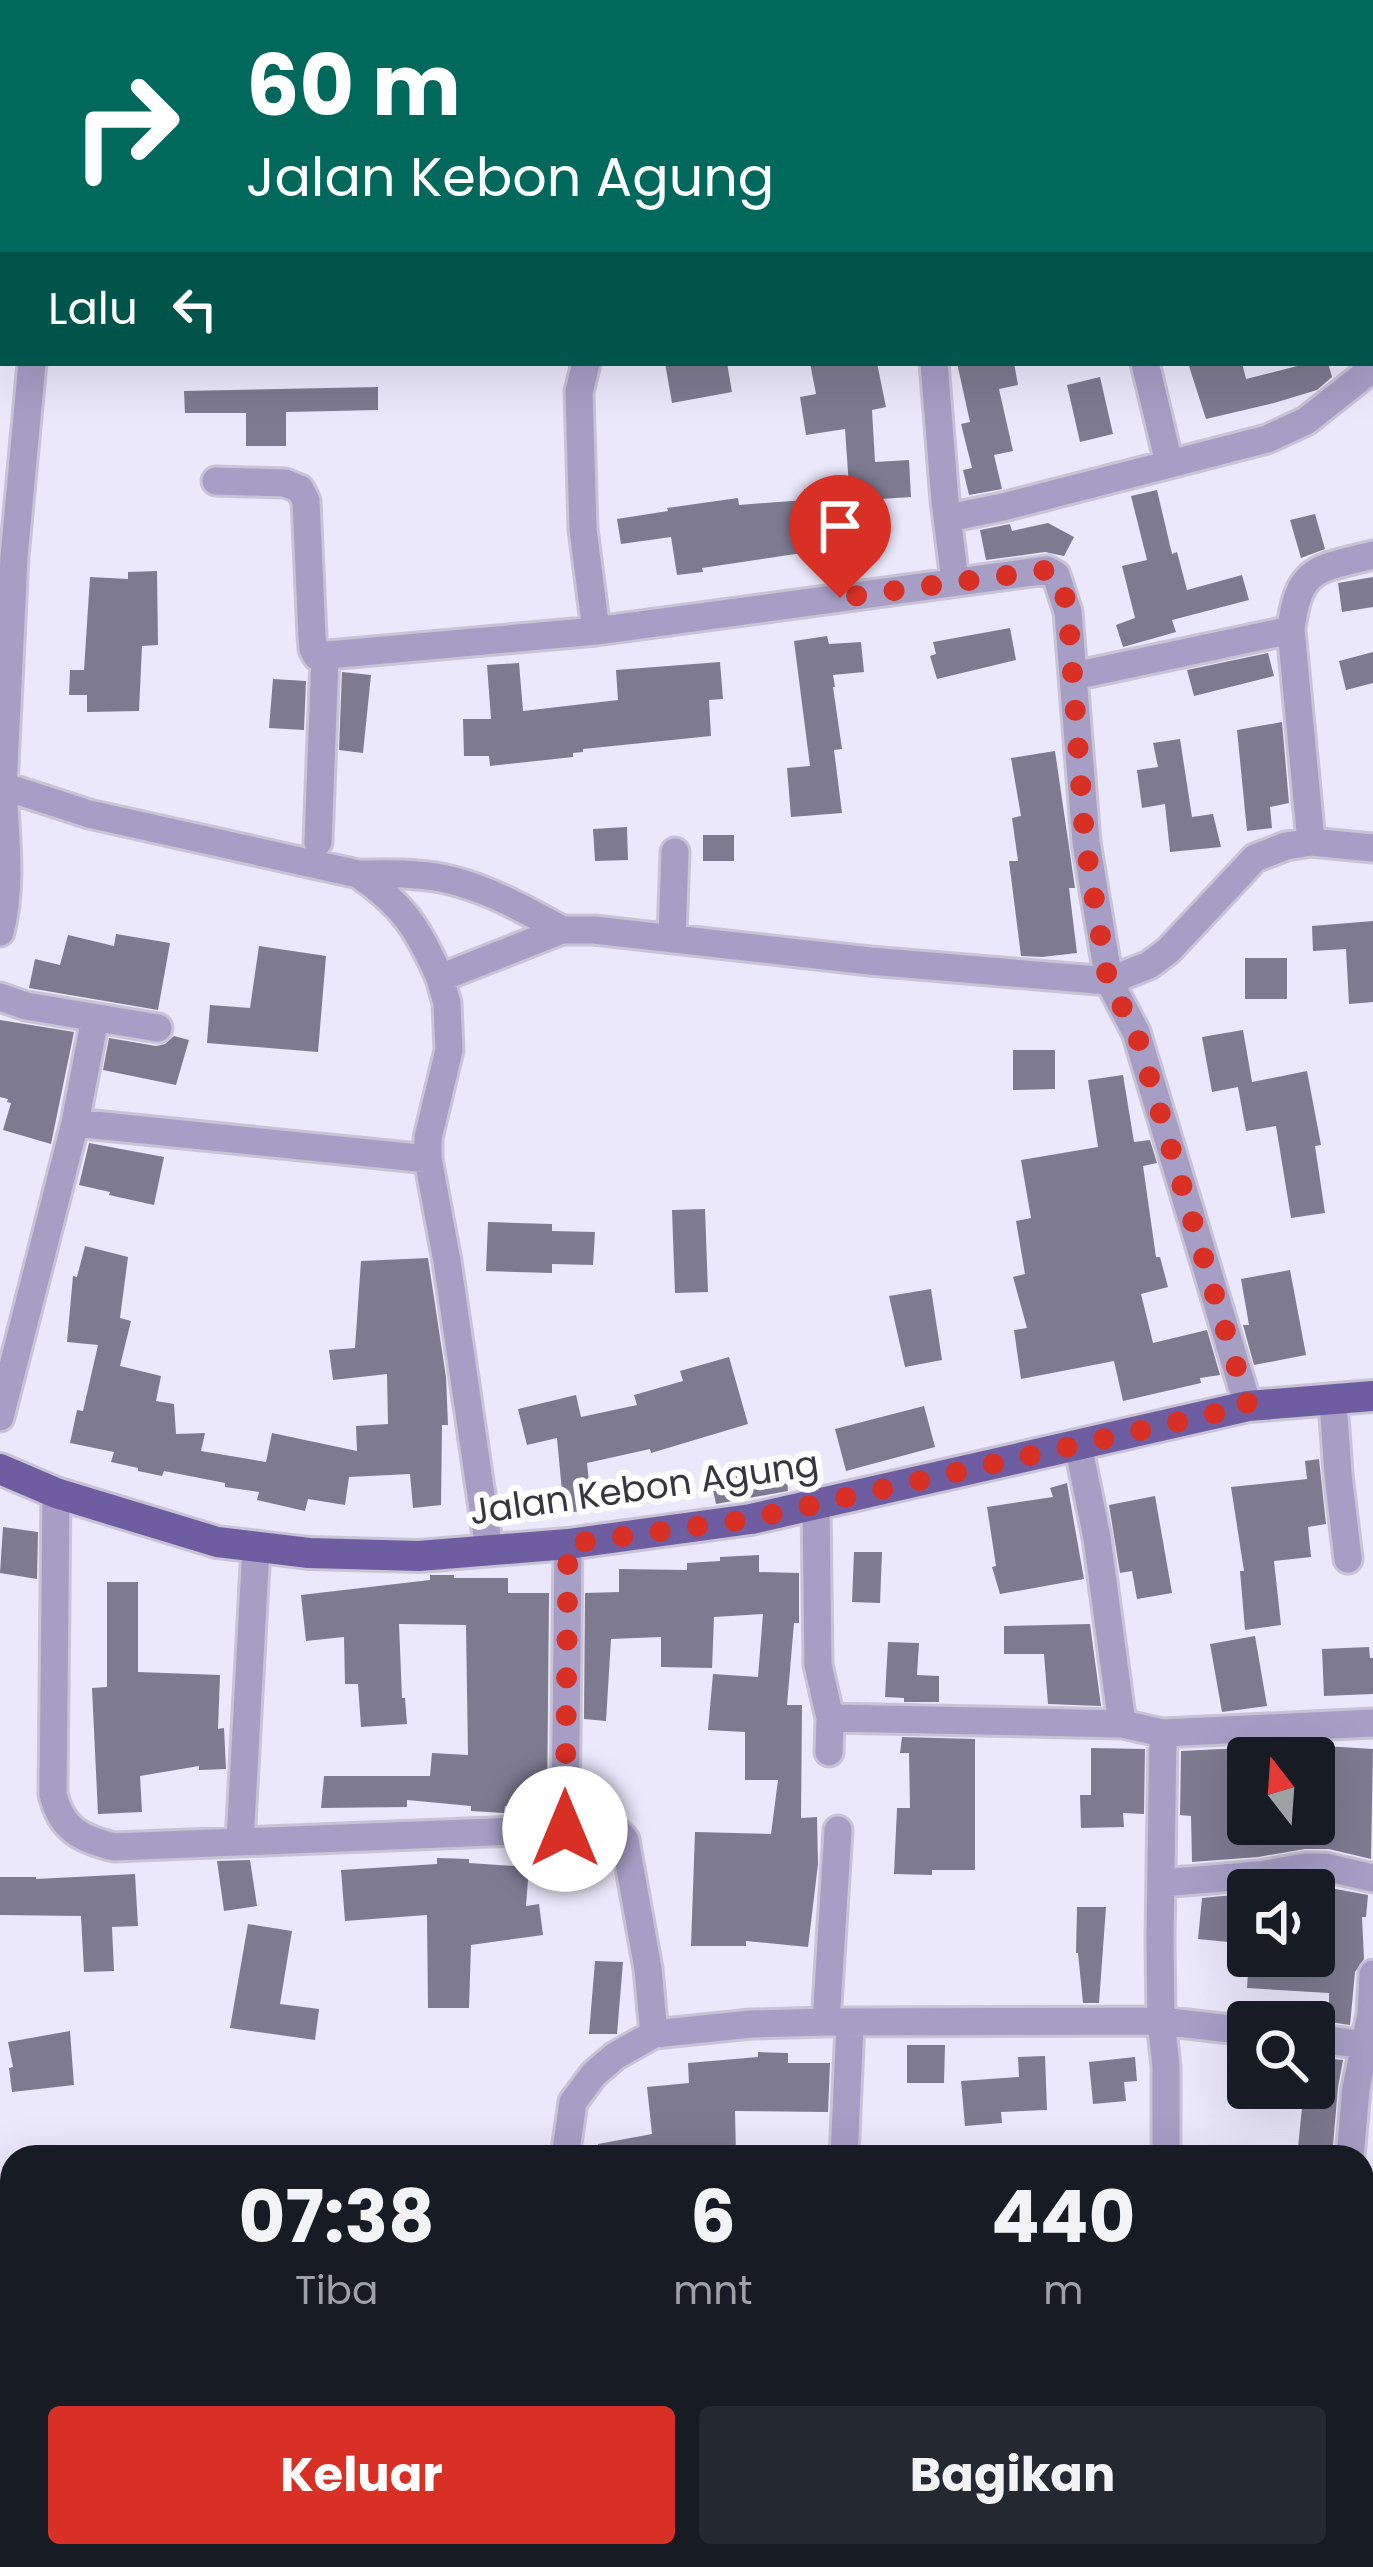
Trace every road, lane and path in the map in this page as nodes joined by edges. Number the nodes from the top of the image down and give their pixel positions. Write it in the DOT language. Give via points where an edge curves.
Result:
graph roads {
  1 [pos="32,366"];
  2 [pos="585,366"];
  3 [pos="934,366"];
  4 [pos="1146,366"];
  5 [pos="1373,368"];
  6 [pos="1168,463"];
  7 [pos="216,481"];
  8 [pos="948,518"];
  9 [pos="1373,555"];
  10 [pos="955,581"];
  11 [pos="1291,629"];
  12 [pos="596,631"];
  13 [pos="325,657"];
  14 [pos="1074,676"];
  15 [pos="1,786"];
  16 [pos="318,842"];
  17 [pos="1310,842"];
  18 [pos="1373,848"];
  19 [pos="675,852"];
  20 [pos="358,874"];
  21 [pos="562,931"];
  22 [pos="0,932"];
  23 [pos="672,937"];
  24 [pos="440,977"];
  25 [pos="1108,981"];
  26 [pos="0,997"];
  27 [pos="95,1018"];
  28 [pos="158,1028"];
  29 [pos="75,1123"];
  30 [pos="428,1159"];
  31 [pos="1373,1396"];
  32 [pos="1333,1401"];
  33 [pos="1248,1406"];
  34 [pos="0,1418"];
  35 [pos="1078,1445"];
  36 [pos="0,1468"];
  37 [pos="56,1492"];
  38 [pos="816,1504"];
  39 [pos="568,1544"];
  40 [pos="256,1547"];
  41 [pos="489,1550"];
  42 [pos="1348,1559"];
  43 [pos="830,1718"];
  44 [pos="1373,1723"];
  45 [pos="1122,1724"];
  46 [pos="1163,1733"];
  47 [pos="829,1751"];
  48 [pos="565,1829"];
  49 [pos="838,1830"];
  50 [pos="240,1842"];
  51 [pos="1373,1878"];
  52 [pos="1162,1883"];
  53 [pos="1373,1974"];
  54 [pos="1161,2021"];
  55 [pos="838,2023"];
  56 [pos="1227,2029"];
  57 [pos="654,2034"];
  58 [pos="1335,2041"];
  59 [pos="1369,2045"];
  60 [pos="567,2145"];
  61 [pos="843,2145"];
  62 [pos="1166,2145"];
  63 [pos="1351,2145"];
  1 -- 15 [label="street"];
  2 -- 12 [label="street" via="583,506"];
  3 -- 8 [label="street"];
  4 -- 6 [label="street"];
  5 -- 6 [label="street" via="1306,421"];
  6 -- 8 [label="street"];
  7 -- 13 [label="street" via="301,489 313,650"];
  8 -- 10 [label="street"];
  9 -- 11 [label="street" via="1317,569 1294,597"];
  10 -- 12 [label="street"];
  10 -- 14 [label="street" via="1052,572 1063,588"];
  11 -- 14 [label="street"];
  11 -- 17 [label="street"];
  12 -- 13 [label="street"];
  13 -- 16 [label="street"];
  14 -- 25 [label="street" via="1085,842"];
  15 -- 20 [label="street" via="89,814"];
  15 -- 22 [label="street"];
  17 -- 18 [label="street"];
  17 -- 25 [label="street" via="1256,858 1168,951"];
  19 -- 23 [label="street"];
  20 -- 21 [label="street" via="465,884"];
  20 -- 24 [label="street" via="410,919"];
  21 -- 23 [label="street"];
  21 -- 24 [label="street"];
  23 -- 25 [label="street"];
  24 -- 30 [label="street" via="449,1050"];
  25 -- 33 [label="street" via="1136,1032"];
  26 -- 27 [label="street"];
  27 -- 28 [label="street"];
  27 -- 29 [label="street"];
  29 -- 30 [label="street"];
  29 -- 34 [label="street"];
  30 -- 41 [label="street"];
  31 -- 32 [label="main road, Jalan Kebon Agung"];
  32 -- 33 [label="main road, Jalan Kebon Agung"];
  32 -- 42 [label="street"];
  33 -- 35 [label="main road, Jalan Kebon Agung"];
  35 -- 38 [label="main road, Jalan Kebon Agung"];
  35 -- 45 [label="street"];
  36 -- 37 [label="main road, Jalan Kebon Agung"];
  37 -- 40 [label="main road, Jalan Kebon Agung"];
  37 -- 50 [label="street" via="57,1810 69,1830 114,1847"];
  38 -- 39 [label="main road, Jalan Kebon Agung"];
  38 -- 43 [label="street" via="818,1665"];
  39 -- 41 [label="main road, Jalan Kebon Agung"];
  39 -- 48 [label="street"];
  40 -- 41 [label="main road, Jalan Kebon Agung" via="419,1556"];
  40 -- 50 [label="street"];
  43 -- 45 [label="street"];
  43 -- 47 [label="street"];
  44 -- 46 [label="street"];
  45 -- 46 [label="street"];
  46 -- 52 [label="street"];
  48 -- 50 [label="street"];
  48 -- 57 [label="street" via="610,1828 625,1840"];
  49 -- 55 [label="street"];
  51 -- 52 [label="street" via="1305,1867"];
  52 -- 54 [label="street"];
  53 -- 59 [label="street"];
  54 -- 55 [label="street"];
  54 -- 56 [label="street"];
  54 -- 62 [label="street"];
  55 -- 57 [label="street"];
  55 -- 61 [label="street"];
  57 -- 60 [label="street" via="594,2074 573,2102"];
  58 -- 59 [label="street"];
  59 -- 63 [label="street"];
}
